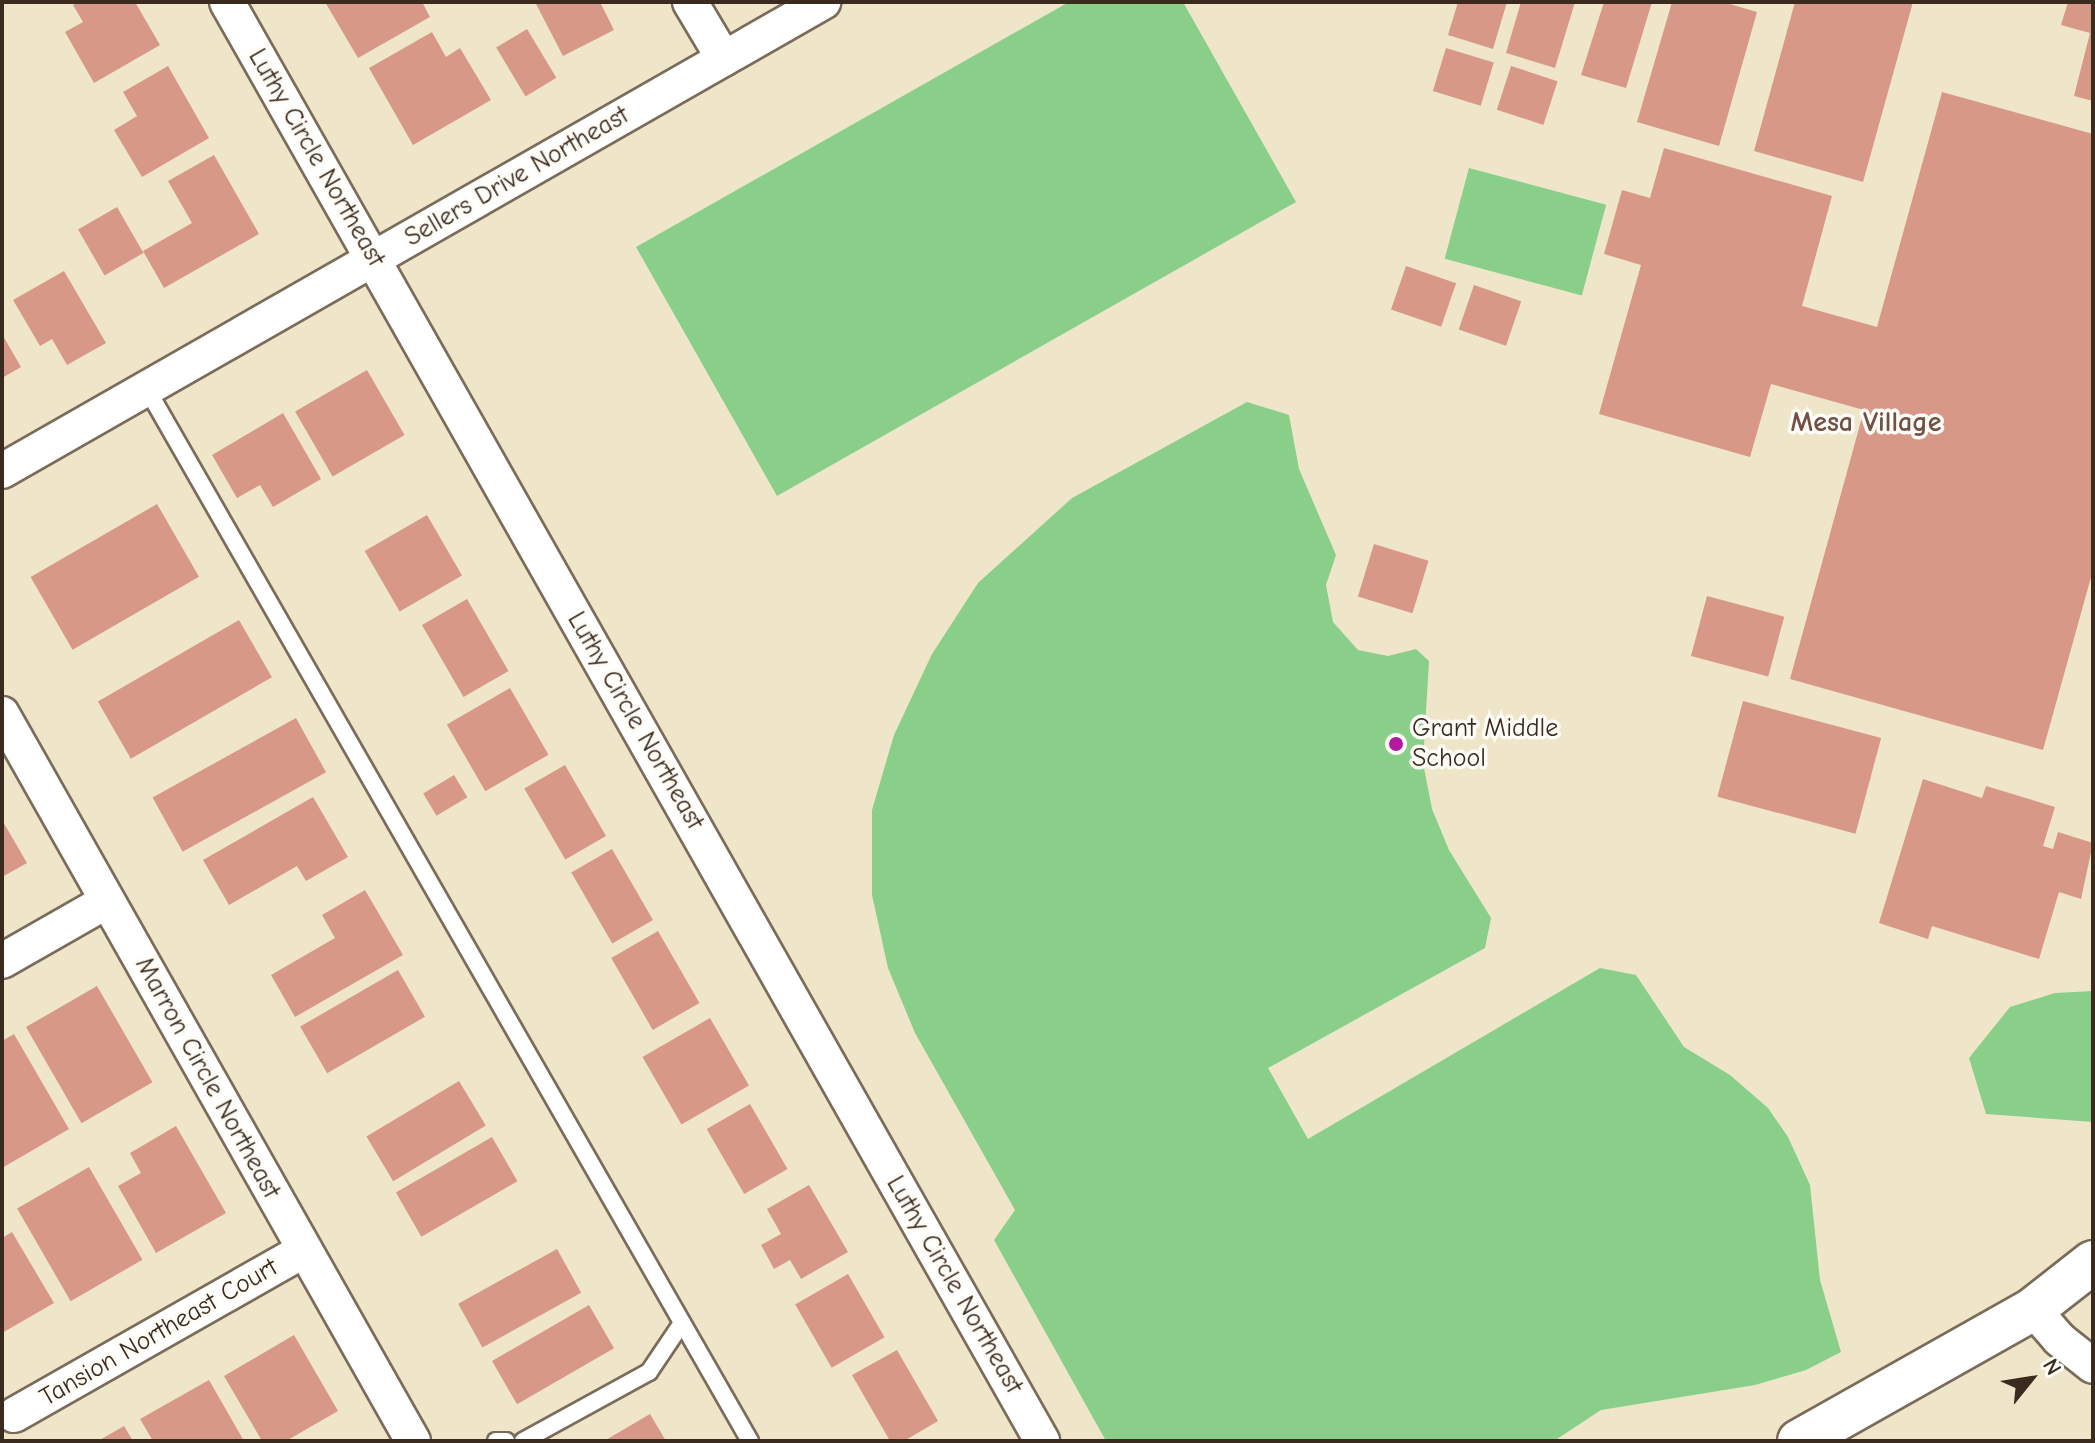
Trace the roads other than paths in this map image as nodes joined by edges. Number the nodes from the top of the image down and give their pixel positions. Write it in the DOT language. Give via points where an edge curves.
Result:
graph roads {
  1 [pos="227,2"];
  2 [pos="690,2"];
  3 [pos="823,2"];
  4 [pos="724,59"];
  5 [pos="374,259"];
  6 [pos="147,389"];
  7 [pos="2,471"];
  8 [pos="2,714"];
  9 [pos="107,901"];
  10 [pos="2,961"];
  11 [pos="304,1250"];
  12 [pos="2093,1262"];
  13 [pos="2033,1309"];
  14 [pos="682,1323"];
  15 [pos="2093,1366"];
  16 [pos="14,1415"];
  17 [pos="413,1441"];
  18 [pos="496,1441"];
  19 [pos="506,1441"];
  20 [pos="523,1441"];
  21 [pos="750,1441"];
  22 [pos="1042,1441"];
  23 [pos="1799,1441"];
  1 -- 5 [label="street, Luthy Circle Northeast"];
  2 -- 4 [label="street"];
  3 -- 4 [label="street, Sellers Drive Northeast"];
  4 -- 5 [label="street, Sellers Drive Northeast"];
  5 -- 6 [label="street, Sellers Drive Northeast"];
  5 -- 22 [label="street, Luthy Circle Northeast"];
  6 -- 7 [label="street, Sellers Drive Northeast"];
  6 -- 14 [label="lane"];
  8 -- 9 [label="street, Marron Circle Northeast"];
  9 -- 10 [label="street"];
  9 -- 11 [label="street, Marron Circle Northeast"];
  11 -- 16 [label="street, Tansion Northeast Court"];
  11 -- 17 [label="street, Marron Circle Northeast"];
  12 -- 13 [label="street"];
  13 -- 15 [label="street"];
  13 -- 23 [label="street"];
  14 -- 20 [label="lane" via="649,1372"];
  14 -- 21 [label="lane"];
  18 -- 19 [label="lane"];
}
